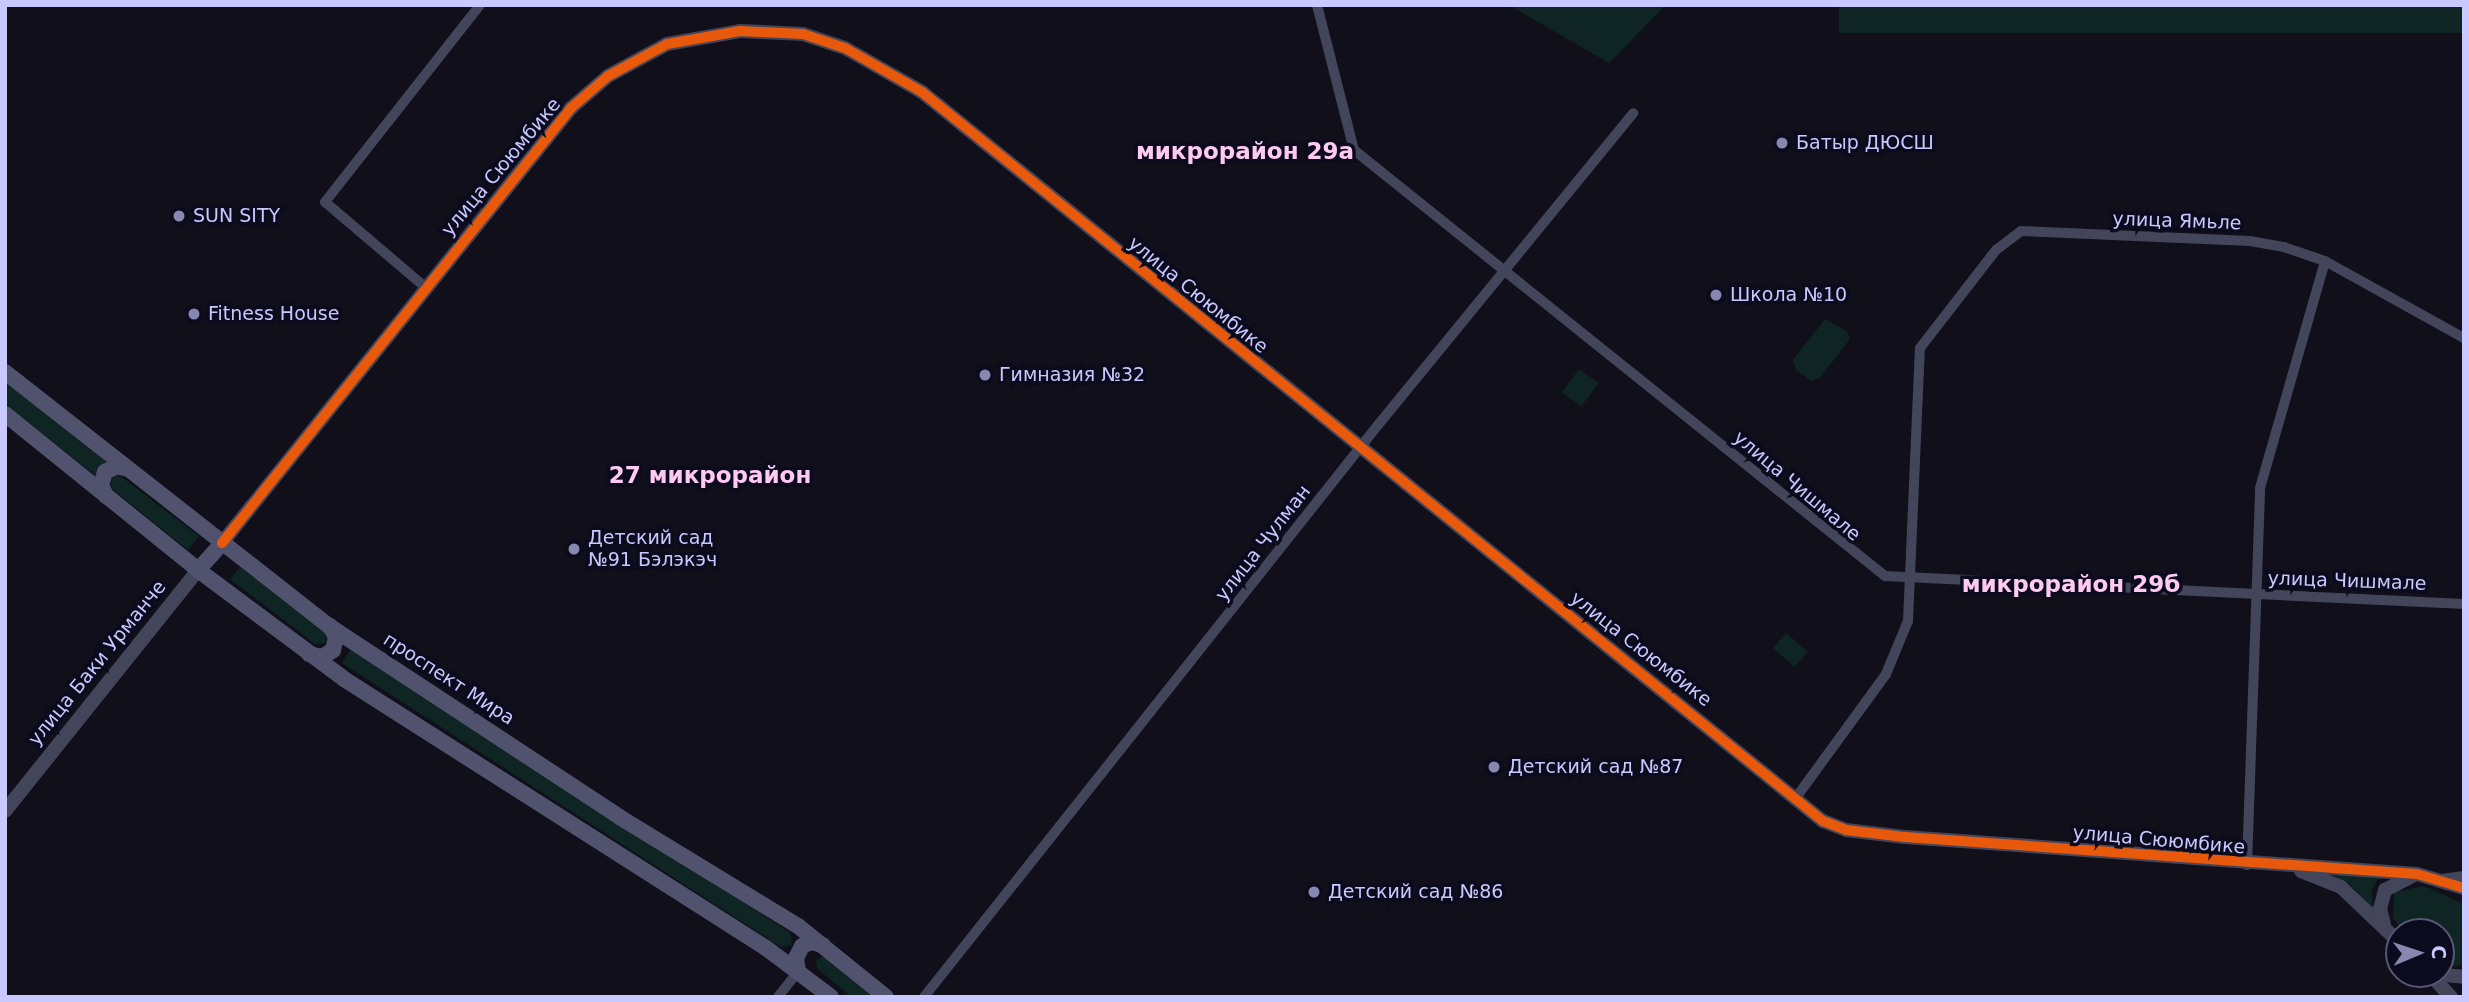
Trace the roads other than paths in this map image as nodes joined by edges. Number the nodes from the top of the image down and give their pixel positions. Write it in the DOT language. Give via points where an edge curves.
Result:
graph roads {
  1 [pos="480,5"];
  2 [pos="1317,5"];
  3 [pos="1633,113"];
  4 [pos="2325,261"];
  5 [pos="1501,272"];
  6 [pos="425,287"];
  7 [pos="2464,338"];
  8 [pos="5,372"];
  9 [pos="5,414"];
  10 [pos="1359,449"];
  11 [pos="130,470"];
  12 [pos="108,497"];
  13 [pos="222,543"];
  14 [pos="198,570"];
  15 [pos="1909,581"];
  16 [pos="2256,594"];
  17 [pos="2464,604"];
  18 [pos="329,626"];
  19 [pos="309,654"];
  20 [pos="1795,799"];
  21 [pos="5,811"];
  22 [pos="2247,865"];
  23 [pos="2290,867"];
  24 [pos="2417,874"];
  25 [pos="2464,876"];
  26 [pos="2442,879"];
  27 [pos="2464,888"];
  28 [pos="2384,926"];
  29 [pos="823,945"];
  30 [pos="798,971"];
  31 [pos="778,997"];
  32 [pos="831,997"];
  33 [pos="886,997"];
  34 [pos="924,997"];
  1 -- 6 [label="street" via="325,202"];
  2 -- 5 [label="street, улица Чишмале" via="1354,150"];
  3 -- 5 [label="street, улица Чулман"];
  4 -- 7 [label="street, улица Ямьле"];
  4 -- 15 [label="street, улица Ямьле" via="2250,241 2021,231 1996,250 1920,348"];
  4 -- 16 [label="street" via="2260,488"];
  5 -- 10 [label="street, улица Чулман"];
  5 -- 15 [label="street, улица Чишмале" via="1863,563 1885,576"];
  6 -- 10 [label="street, улица Сююмбике" via="571,108 608,76 684,39 740,31 803,34 845,48 922,92"];
  6 -- 13 [label="street, улица Сююмбике"];
  8 -- 11 [label="main road, проспект Мира"];
  9 -- 12 [label="main road"];
  10 -- 20 [label="street, улица Сююмбике"];
  10 -- 34 [label="street, улица Чулман"];
  11 -- 12 [label="main road" via="117,466 105,472 101,485"];
  11 -- 13 [label="main road, проспект Мира"];
  12 -- 14 [label="main road"];
  13 -- 14 [label="main road, улица Баки Урманче"];
  13 -- 18 [label="main road, проспект Мира"];
  14 -- 19 [label="main road"];
  14 -- 21 [label="street, улица Баки Урманче"];
  15 -- 16 [label="street, улица Чишмале"];
  15 -- 20 [label="street" via="1908,621 1886,674"];
  16 -- 17 [label="street, улица Чишмале"];
  16 -- 22 [label="street"];
  18 -- 19 [label="main road" via="336,637 333,650 322,657"];
  18 -- 29 [label="main road, проспект Мира"];
  19 -- 30 [label="main road"];
  20 -- 22 [label="street, улица Сююмбике" via="1823,821 1846,830"];
  22 -- 23 [label="street, улица Сююмбике"];
  23 -- 24 [label="street, улица Сююмбике"];
  23 -- 28 [label="street" via="2342,887"];
  24 -- 26 [label="street"];
  24 -- 28 [label="street" via="2385,890 2380,909"];
  25 -- 26 [label="street"];
  26 -- 27 [label="street"];
  29 -- 30 [label="main road" via="802,946 796,958"];
  29 -- 33 [label="main road, проспект Мира"];
  30 -- 31 [label="street"];
  30 -- 32 [label="main road"];
}
